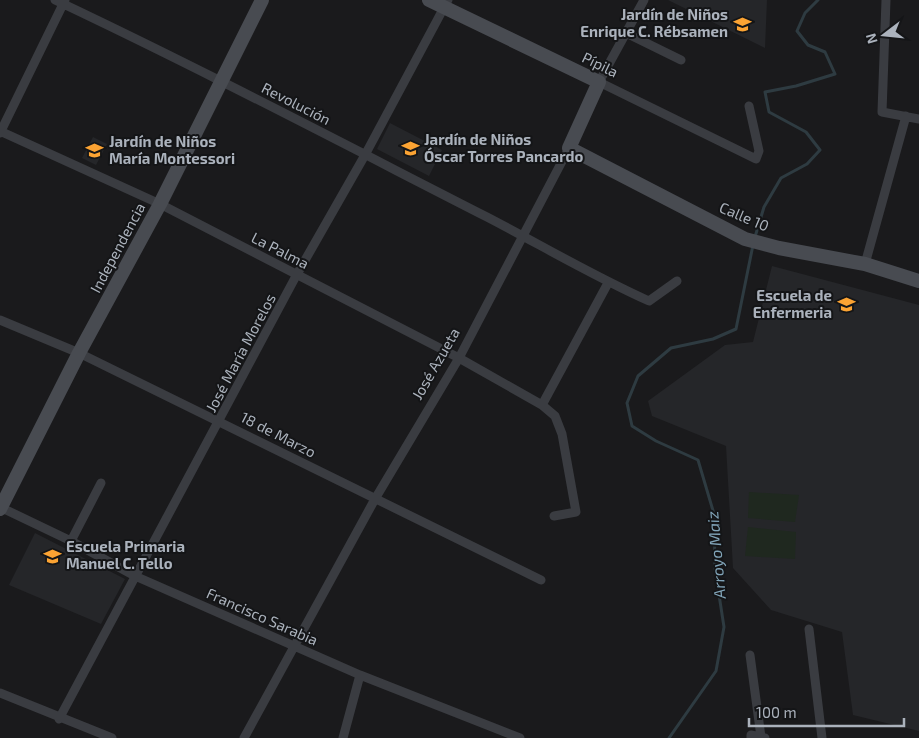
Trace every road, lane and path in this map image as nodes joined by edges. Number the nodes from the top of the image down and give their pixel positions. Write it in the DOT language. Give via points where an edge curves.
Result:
graph roads {
  1 [pos="262,0"];
  2 [pos="429,0"];
  3 [pos="644,0"];
  4 [pos="886,0"];
  5 [pos="61,1"];
  6 [pos="446,4"];
  7 [pos="626,33"];
  8 [pos="681,60"];
  9 [pos="222,81"];
  10 [pos="599,82"];
  11 [pos="749,106"];
  12 [pos="906,116"];
  13 [pos="919,119"];
  14 [pos="0,132"];
  15 [pos="569,148"];
  16 [pos="365,155"];
  17 [pos="160,204"];
  18 [pos="524,236"];
  19 [pos="865,264"];
  20 [pos="296,276"];
  21 [pos="677,281"];
  22 [pos="919,281"];
  23 [pos="608,283"];
  24 [pos="0,320"];
  25 [pos="79,354"];
  26 [pos="459,358"];
  27 [pos="542,406"];
  28 [pos="220,422"];
  29 [pos="101,483"];
  30 [pos="375,499"];
  31 [pos="0,508"];
  32 [pos="554,516"];
  33 [pos="71,541"];
  34 [pos="135,576"];
  35 [pos="541,580"];
  36 [pos="809,629"];
  37 [pos="295,646"];
  38 [pos="750,655"];
  39 [pos="360,675"];
  40 [pos="0,693"];
  41 [pos="59,719"];
  42 [pos="751,736"];
  43 [pos="241,737"];
  44 [pos="112,738"];
  45 [pos="343,738"];
  46 [pos="520,738"];
  47 [pos="763,738"];
  48 [pos="822,738"];
  1 -- 9 [label="main road, Independencia"];
  2 -- 6 [label="main road, Pípila"];
  3 -- 7 [label="street, José Azueta"];
  4 -- 12 [label="street" via="882,112"];
  5 -- 9 [label="street, Revolución"];
  5 -- 14 [label="street"];
  6 -- 10 [label="main road, Pípila"];
  6 -- 16 [label="street, José María Morelos"];
  7 -- 8 [label="street"];
  7 -- 10 [label="street, José Azueta"];
  9 -- 16 [label="street, Revolución"];
  9 -- 17 [label="main road, Independencia"];
  10 -- 11 [label="street, Pípila" via="756,159 759,151"];
  10 -- 15 [label="main road, José Azueta"];
  12 -- 13 [label="street"];
  12 -- 19 [label="street"];
  14 -- 17 [label="street, La Palma"];
  15 -- 18 [label="street, José Azueta"];
  15 -- 19 [label="main road, Calle 10" via="745,238 779,248"];
  16 -- 18 [label="street, Revolución"];
  16 -- 20 [label="street, José María Morelos"];
  17 -- 20 [label="street, La Palma"];
  17 -- 25 [label="main road, Independencia"];
  18 -- 23 [label="street, Revolución"];
  18 -- 26 [label="street, José Azueta"];
  19 -- 22 [label="main road, Calle 10"];
  20 -- 26 [label="street, La Palma"];
  20 -- 28 [label="street, José María Morelos"];
  21 -- 23 [label="street, Revolución" via="648,301"];
  23 -- 27 [label="street"];
  24 -- 25 [label="street, 18 de Marzo"];
  25 -- 28 [label="street, 18 de Marzo"];
  25 -- 31 [label="main road, Independencia"];
  26 -- 27 [label="street, La Palma"];
  26 -- 30 [label="street, José Azueta"];
  27 -- 32 [label="street, La Palma" via="555,416 562,434 576,512"];
  28 -- 30 [label="street, 18 de Marzo"];
  28 -- 34 [label="street, José María Morelos"];
  29 -- 33 [label="street"];
  30 -- 35 [label="street, 18 de Marzo"];
  30 -- 37 [label="street, José Azueta"];
  31 -- 33 [label="street, Francisco Sarabia"];
  33 -- 34 [label="street, Francisco Sarabia"];
  34 -- 37 [label="street, Francisco Sarabia"];
  34 -- 41 [label="street, José María Morelos"];
  36 -- 48 [label="street"];
  37 -- 39 [label="street, Francisco Sarabia"];
  37 -- 43 [label="street, José Azueta"];
  38 -- 47 [label="street"];
  39 -- 45 [label="street"];
  39 -- 46 [label="street, Francisco Sarabia"];
  40 -- 41 [label="street"];
  41 -- 44 [label="street"];
  42 -- 47 [label="street"];
}
